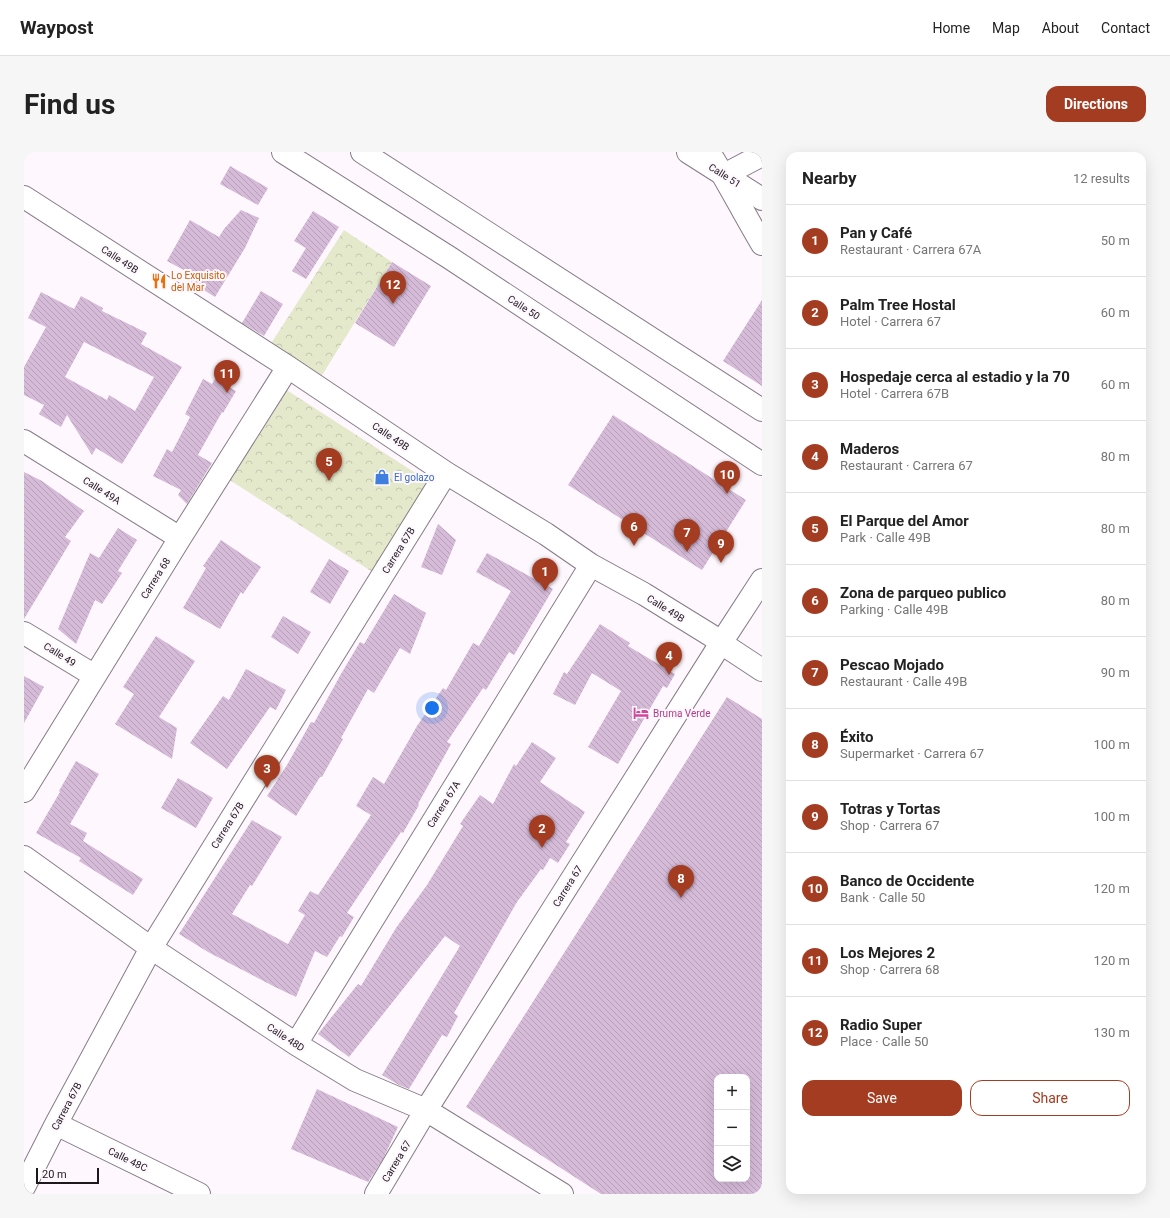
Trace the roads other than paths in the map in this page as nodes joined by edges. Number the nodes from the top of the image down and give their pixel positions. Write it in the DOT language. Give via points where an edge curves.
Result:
graph roads {
  1 [pos="283,152"];
  2 [pos="362,152"];
  3 [pos="688,152"];
  4 [pos="709,152"];
  5 [pos="762,156"];
  6 [pos="724,175"];
  7 [pos="24,197"];
  8 [pos="762,199"];
  9 [pos="762,244"];
  10 [pos="288,367"];
  11 [pos="762,410"];
  12 [pos="24,441"];
  13 [pos="762,464"];
  14 [pos="446,473"];
  15 [pos="180,538"];
  16 [pos="591,565"];
  17 [pos="762,580"];
  18 [pos="24,632"];
  19 [pos="721,644"];
  20 [pos="762,670"];
  21 [pos="95,676"];
  22 [pos="24,791"];
  23 [pos="24,857"];
  24 [pos="151,948"];
  25 [pos="296,1044"];
  26 [pos="426,1110"];
  27 [pos="56,1124"];
  28 [pos="24,1187"];
  29 [pos="199,1194"];
  30 [pos="376,1194"];
  31 [pos="562,1194"];
  1 -- 13 [label="street, Calle 50" via="450,258"];
  2 -- 11 [label="street"];
  3 -- 6 [label="street, Calle 51"];
  4 -- 6 [label="street"];
  5 -- 6 [label="street"];
  6 -- 8 [label="street, Calle 51"];
  6 -- 9 [label="street"];
  7 -- 10 [label="street, Calle 49B"];
  10 -- 14 [label="street, Calle 49B"];
  10 -- 15 [label="street, Carrera 68"];
  12 -- 15 [label="street, Calle 49A"];
  14 -- 16 [label="street, Calle 49B" via="546,534"];
  14 -- 24 [label="street, Carrera 67B"];
  15 -- 21 [label="street, Carrera 68"];
  16 -- 19 [label="street, Calle 49B" via="644,594"];
  16 -- 25 [label="street, Carrera 67A"];
  17 -- 19 [label="street, Carrera 67"];
  18 -- 21 [label="street, Calle 49"];
  19 -- 20 [label="street, Calle 49B"];
  19 -- 26 [label="street, Carrera 67"];
  21 -- 22 [label="street, Carrera 68"];
  23 -- 24 [label="street, Calle 48D"];
  24 -- 25 [label="street, Calle 48D"];
  24 -- 27 [label="street, Carrera 67B"];
  25 -- 26 [label="street, Calle 48D" via="355,1080"];
  26 -- 30 [label="street, Carrera 67"];
  26 -- 31 [label="street, Calle 48D"];
  27 -- 28 [label="street, Carrera 67B"];
  27 -- 29 [label="street, Calle 48C"];
}
